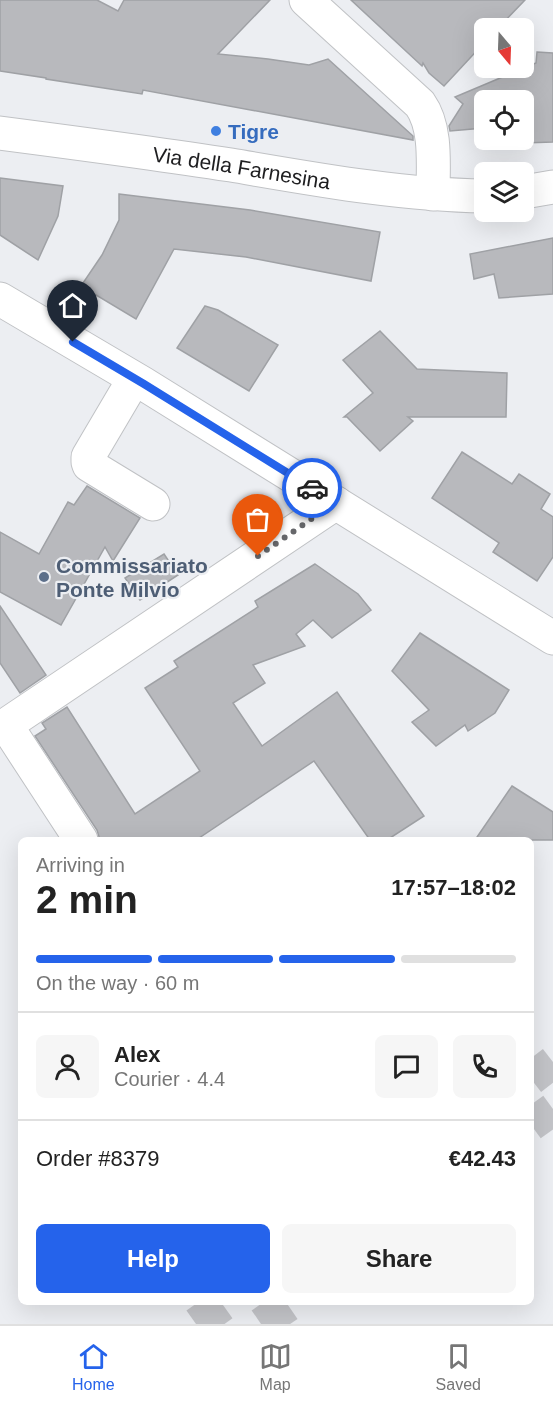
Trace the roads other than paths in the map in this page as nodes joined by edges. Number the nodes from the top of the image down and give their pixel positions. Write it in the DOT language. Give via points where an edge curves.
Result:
graph roads {
  1 [pos="306,0"];
  2 [pos="0,133"];
  3 [pos="553,187"];
  4 [pos="534,190"];
  5 [pos="433,194"];
  6 [pos="474,195"];
  7 [pos="2,303"];
  8 [pos="134,379"];
  9 [pos="336,502"];
  10 [pos="153,504"];
  11 [pos="553,638"];
  12 [pos="5,719"];
  13 [pos="79,837"];
  1 -- 5 [label="street" via="424,110 431,137"];
  2 -- 5 [label="street, Via della Farnesina"];
  3 -- 4 [label="street"];
  5 -- 6 [label="street, Via della Farnesina"];
  7 -- 8 [label="street"];
  8 -- 9 [label="street"];
  8 -- 10 [label="street" via="88,462"];
  9 -- 11 [label="street"];
  9 -- 12 [label="street"];
  12 -- 13 [label="street"];
}
